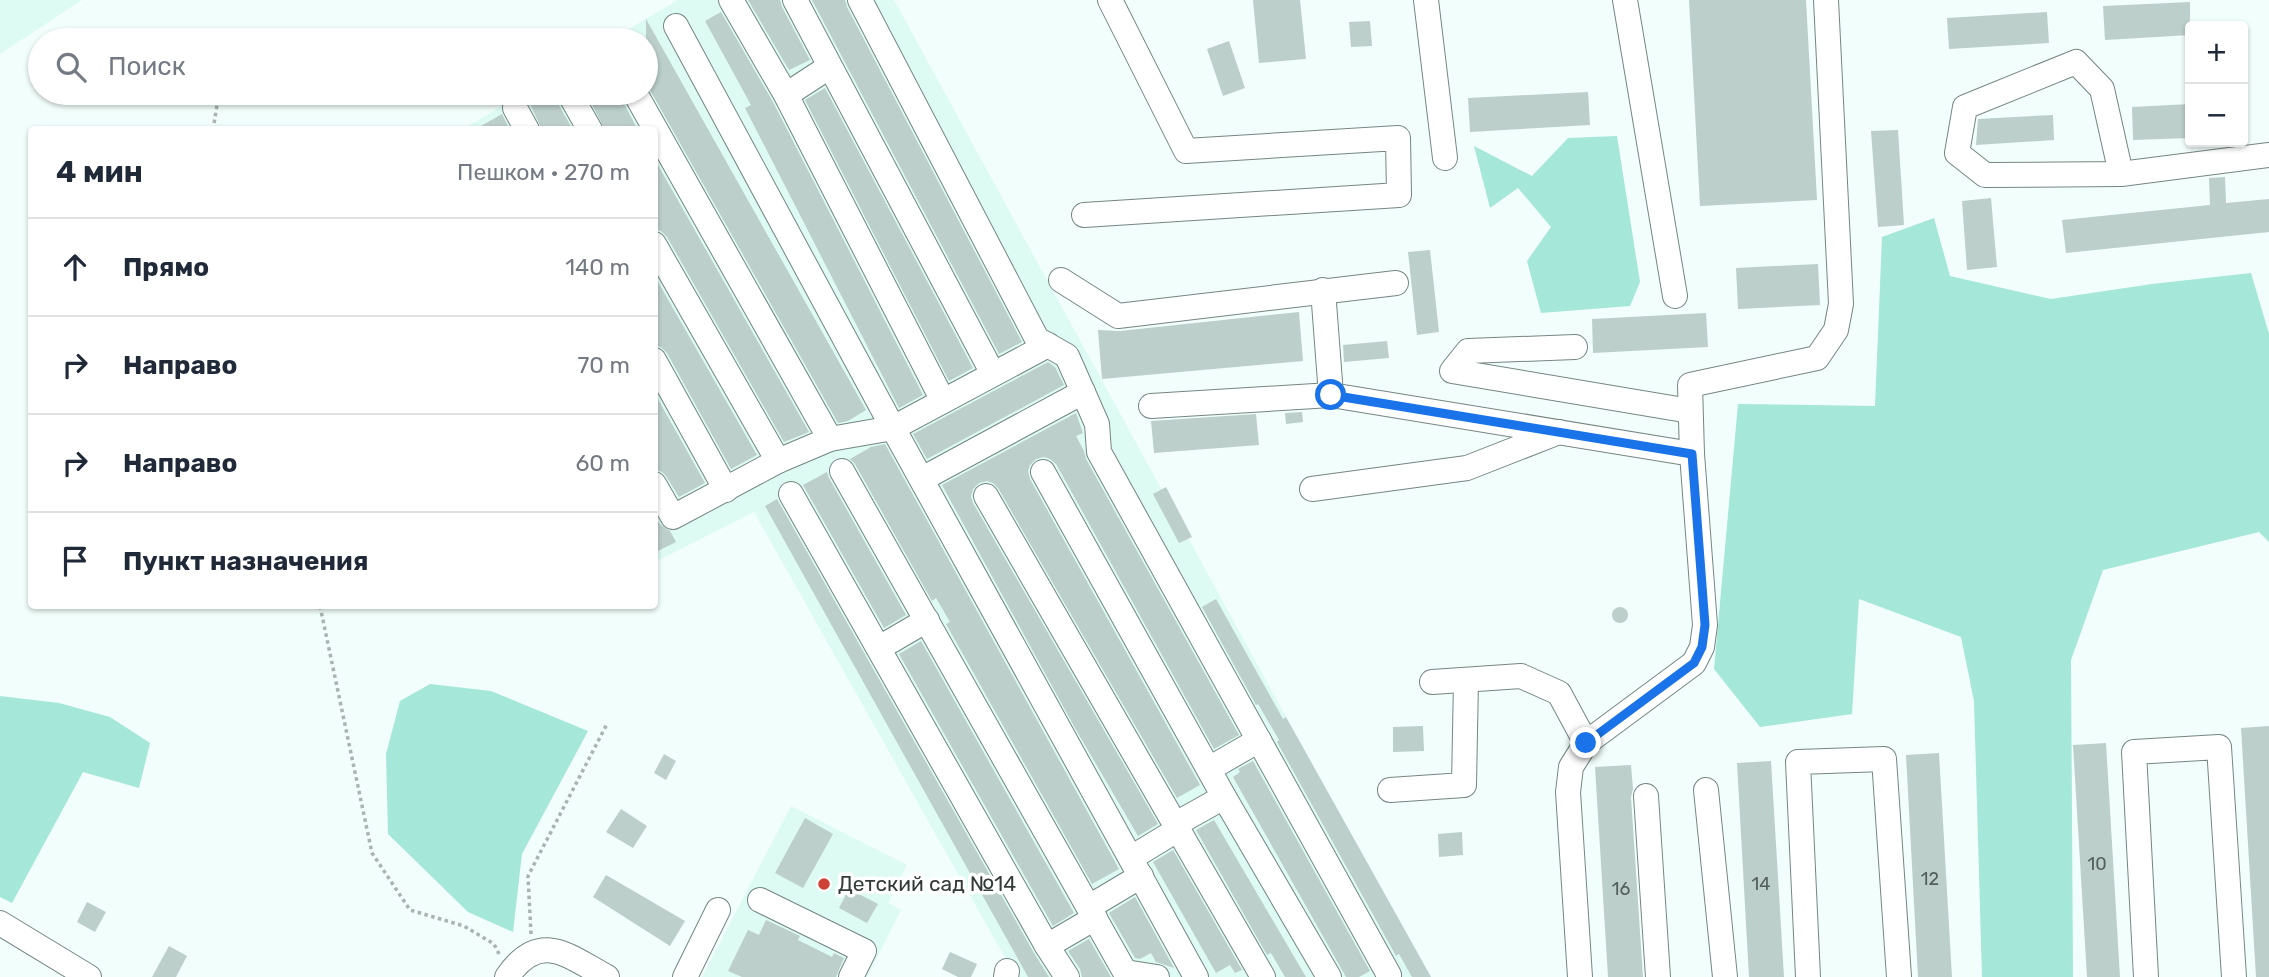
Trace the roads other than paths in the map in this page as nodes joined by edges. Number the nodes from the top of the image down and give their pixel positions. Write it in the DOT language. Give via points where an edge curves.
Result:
graph roads {
  1 [pos="731,0"];
  2 [pos="795,0"];
  3 [pos="860,0"];
  4 [pos="1110,0"];
  5 [pos="1426,0"];
  6 [pos="1625,0"];
  7 [pos="1826,0"];
  8 [pos="676,26"];
  9 [pos="829,67"];
  10 [pos="786,95"];
  11 [pos="576,105"];
  12 [pos="642,105"];
  13 [pos="515,108"];
  14 [pos="525,126"];
  15 [pos="588,126"];
  16 [pos="654,126"];
  17 [pos="658,134"];
  18 [pos="2269,155"];
  19 [pos="1444,158"];
  20 [pos="2121,174"];
  21 [pos="1084,215"];
  22 [pos="658,251"];
  23 [pos="1061,280"];
  24 [pos="1396,283"];
  25 [pos="1323,290"];
  26 [pos="1675,296"];
  27 [pos="1048,345"];
  28 [pos="1575,347"];
  29 [pos="658,367"];
  30 [pos="993,374"];
  31 [pos="1083,392"];
  32 [pos="1331,395"];
  33 [pos="943,401"];
  34 [pos="1151,406"];
  35 [pos="1690,411"];
  36 [pos="893,428"];
  37 [pos="1559,432"];
  38 [pos="830,439"];
  39 [pos="1692,454"];
  40 [pos="778,461"];
  41 [pos="842,471"];
  42 [pos="1043,472"];
  43 [pos="922,479"];
  44 [pos="1312,489"];
  45 [pos="726,490"];
  46 [pos="658,491"];
  47 [pos="791,494"];
  48 [pos="986,496"];
  49 [pos="927,620"];
  50 [pos="879,649"];
  51 [pos="1466,680"];
  52 [pos="1432,682"];
  53 [pos="1259,740"];
  54 [pos="1586,743"];
  55 [pos="1209,769"];
  56 [pos="1390,790"];
  57 [pos="1706,790"];
  58 [pos="1646,796"];
  59 [pos="1224,797"];
  60 [pos="1176,827"];
  61 [pos="1136,867"];
  62 [pos="760,900"];
  63 [pos="718,910"];
  64 [pos="1092,912"];
  65 [pos="0,923"];
  66 [pos="1047,947"];
  67 [pos="509,975"];
  68 [pos="89,977"];
  69 [pos="607,977"];
  70 [pos="685,977"];
  71 [pos="851,977"];
  72 [pos="1067,977"];
  73 [pos="1157,977"];
  74 [pos="1196,977"];
  75 [pos="1263,977"];
  76 [pos="1329,977"];
  77 [pos="1388,977"];
  78 [pos="1580,977"];
  79 [pos="1658,977"];
  80 [pos="1726,977"];
  81 [pos="1808,977"];
  82 [pos="1899,977"];
  83 [pos="2146,977"];
  84 [pos="2234,977"];
  1 -- 10 [label="street"];
  2 -- 9 [label="street"];
  3 -- 27 [label="street" via="1037,339"];
  4 -- 21 [label="street" via="1186,151 1398,138 1399,195"];
  5 -- 19 [label="street"];
  6 -- 26 [label="street"];
  7 -- 35 [label="street" via="1841,304 1836,330 1817,358 1689,385"];
  8 -- 36 [label="street"];
  9 -- 10 [label="street"];
  9 -- 30 [label="street"];
  10 -- 33 [label="street"];
  11 -- 15 [label="street"];
  12 -- 16 [label="street"];
  13 -- 14 [label="street"];
  17 -- 38 [label="street"];
  18 -- 20 [label="street"];
  20 -- 20 [label="street" via="2102,89 2076,62 1965,107 1956,152 1984,175"];
  22 -- 40 [label="street"];
  23 -- 25 [label="street" via="1118,316"];
  24 -- 25 [label="street"];
  25 -- 32 [label="street"];
  27 -- 30 [label="street"];
  27 -- 31 [label="street" via="1068,356"];
  28 -- 35 [label="street" via="1468,351 1452,371"];
  29 -- 45 [label="street"];
  30 -- 33 [label="street"];
  31 -- 43 [label="street"];
  31 -- 53 [label="street" via="1097,424 1099,452"];
  32 -- 34 [label="street"];
  32 -- 37 [label="street"];
  33 -- 36 [label="street"];
  35 -- 39 [label="street"];
  36 -- 38 [label="street"];
  36 -- 43 [label="street"];
  37 -- 39 [label="street"];
  37 -- 44 [label="street" via="1467,468"];
  38 -- 40 [label="street"];
  39 -- 54 [label="street" via="1705,625 1702,647 1694,663"];
  40 -- 45 [label="street"];
  41 -- 49 [label="street"];
  42 -- 55 [label="street"];
  43 -- 61 [label="street"];
  45 -- 46 [label="street" via="673,516"];
  47 -- 50 [label="street"];
  48 -- 60 [label="street"];
  49 -- 50 [label="street"];
  49 -- 64 [label="street"];
  50 -- 66 [label="street"];
  51 -- 52 [label="street"];
  51 -- 54 [label="street" via="1521,676 1559,693"];
  51 -- 56 [label="street" via="1464,785"];
  53 -- 55 [label="street"];
  53 -- 77 [label="street"];
  54 -- 78 [label="street" via="1571,767 1568,792"];
  55 -- 59 [label="street"];
  57 -- 80 [label="street"];
  58 -- 79 [label="street"];
  59 -- 60 [label="street"];
  59 -- 76 [label="street"];
  60 -- 61 [label="street"];
  60 -- 75 [label="street"];
  61 -- 64 [label="street"];
  61 -- 74 [label="street"];
  62 -- 71 [label="street" via="864,951"];
  63 -- 70 [label="street"];
  64 -- 66 [label="street"];
  64 -- 73 [label="street" via="1125,972"];
  65 -- 68 [label="street"];
  66 -- 72 [label="street"];
  67 -- 69 [label="street" via="540,951 559,951"];
  81 -- 82 [label="street" via="1798,762 1884,759"];
  83 -- 84 [label="street" via="2134,751 2219,747"];
}
